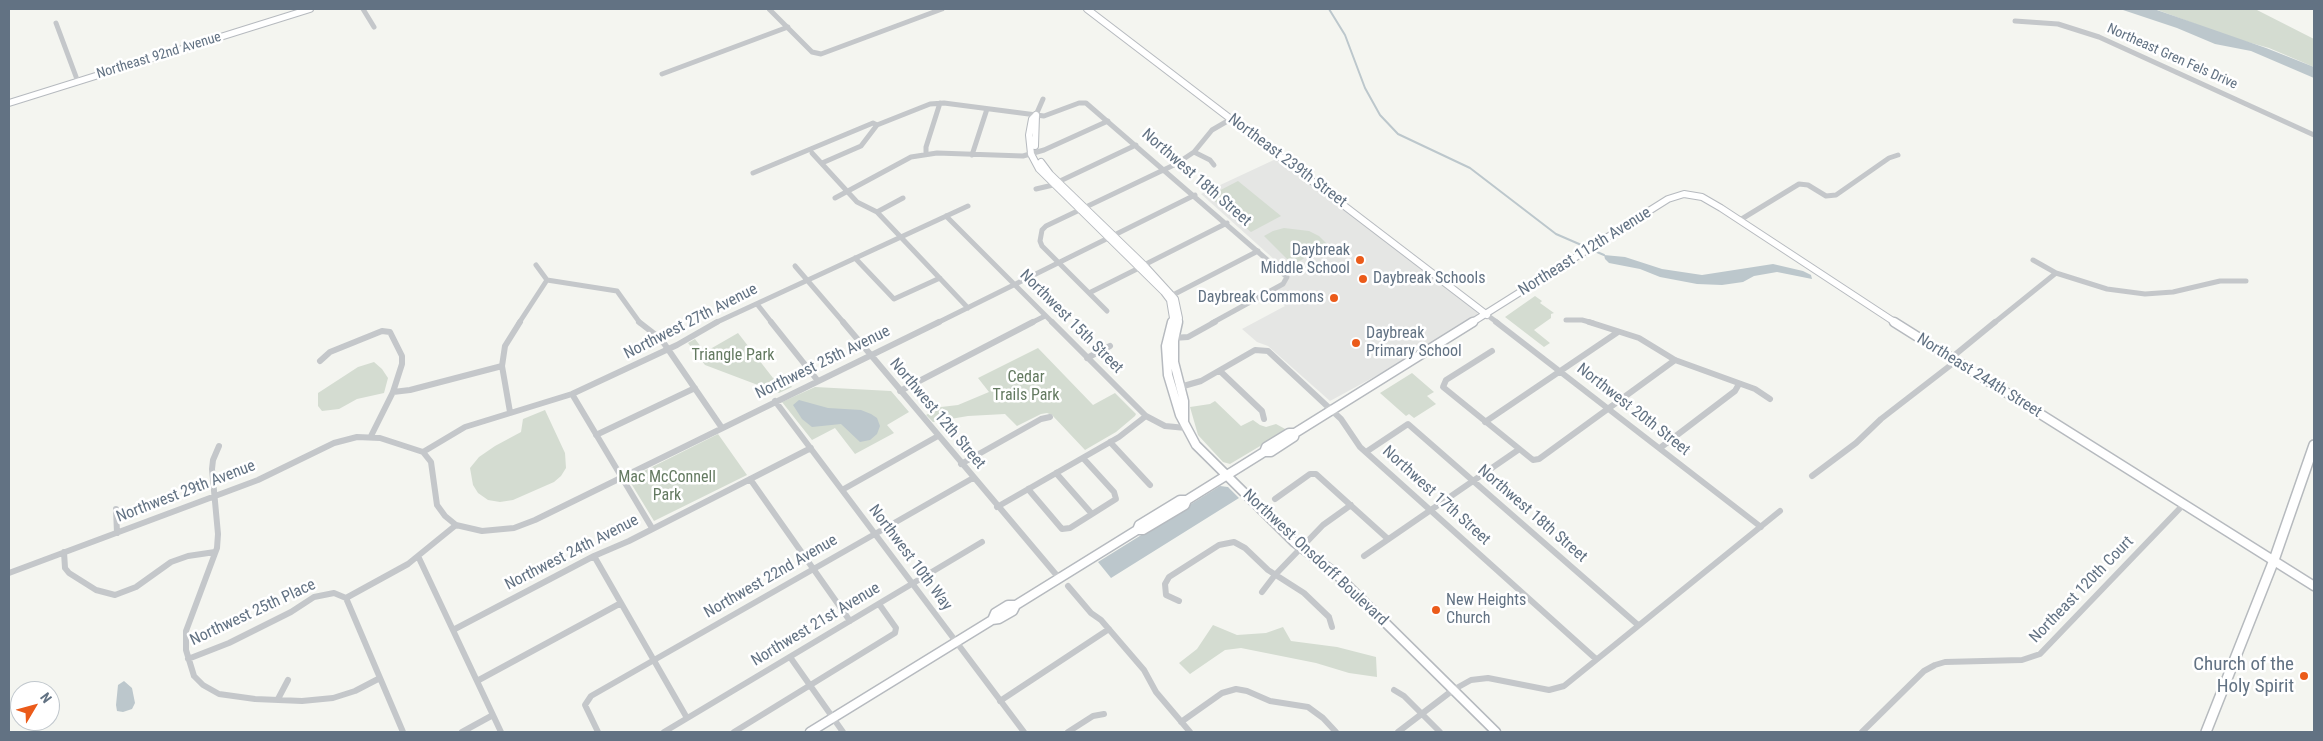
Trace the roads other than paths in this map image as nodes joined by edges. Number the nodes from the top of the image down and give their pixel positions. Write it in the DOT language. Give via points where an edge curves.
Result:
graph roads {
  1 [pos="310,9"];
  2 [pos="363,9"];
  3 [pos="769,9"];
  4 [pos="942,9"];
  5 [pos="1087,9"];
  6 [pos="290,12"];
  7 [pos="2015,21"];
  8 [pos="56,23"];
  9 [pos="374,27"];
  10 [pos="788,27"];
  11 [pos="662,74"];
  12 [pos="78,82"];
  13 [pos="1043,99"];
  14 [pos="9,103"];
  15 [pos="940,103"];
  16 [pos="987,109"];
  17 [pos="1036,115"];
  18 [pos="1231,119"];
  19 [pos="1108,121"];
  20 [pos="877,125"];
  21 [pos="2314,135"];
  22 [pos="1136,145"];
  23 [pos="1194,152"];
  24 [pos="812,153"];
  25 [pos="1034,153"];
  26 [pos="926,154"];
  27 [pos="1898,154"];
  28 [pos="972,155"];
  29 [pos="822,163"];
  30 [pos="1214,166"];
  31 [pos="1166,170"];
  32 [pos="753,173"];
  33 [pos="1056,183"];
  34 [pos="1036,189"];
  35 [pos="847,190"];
  36 [pos="1684,194"];
  37 [pos="1195,195"];
  38 [pos="834,198"];
  39 [pos="903,198"];
  40 [pos="968,206"];
  41 [pos="1082,209"];
  42 [pos="877,212"];
  43 [pos="946,216"];
  44 [pos="1740,220"];
  45 [pos="1227,223"];
  46 [pos="902,237"];
  47 [pos="1111,237"];
  48 [pos="1258,251"];
  49 [pos="855,258"];
  50 [pos="2033,260"];
  51 [pos="1059,263"];
  52 [pos="536,265"];
  53 [pos="795,266"];
  54 [pos="1142,266"];
  55 [pos="2056,273"];
  56 [pos="940,278"];
  57 [pos="547,280"];
  58 [pos="807,280"];
  59 [pos="2246,281"];
  60 [pos="1014,285"];
  61 [pos="1089,293"];
  62 [pos="1170,296"];
  63 [pos="757,304"];
  64 [pos="968,308"];
  65 [pos="1107,311"];
  66 [pos="1487,315"];
  67 [pos="1045,316"];
  68 [pos="1566,320"];
  69 [pos="1618,332"];
  70 [pos="1171,338"];
  71 [pos="1110,346"];
  72 [pos="669,350"];
  73 [pos="1492,352"];
  74 [pos="870,356"];
  75 [pos="1087,358"];
  76 [pos="1953,359"];
  77 [pos="1676,360"];
  78 [pos="320,361"];
  79 [pos="502,366"];
  80 [pos="1220,371"];
  81 [pos="1561,371"];
  82 [pos="818,381"];
  83 [pos="1739,384"];
  84 [pos="695,388"];
  85 [pos="1176,388"];
  86 [pos="900,391"];
  87 [pos="394,392"];
  88 [pos="572,394"];
  89 [pos="1770,399"];
  90 [pos="775,401"];
  91 [pos="1609,408"];
  92 [pos="1332,410"];
  93 [pos="510,412"];
  94 [pos="1146,416"];
  95 [pos="1050,417"];
  96 [pos="1264,418"];
  97 [pos="1485,422"];
  98 [pos="1185,425"];
  99 [pos="722,428"];
  100 [pos="596,435"];
  101 [pos="371,436"];
  102 [pos="938,436"];
  103 [pos="1110,442"];
  104 [pos="2314,445"];
  105 [pos="219,446"];
  106 [pos="810,448"];
  107 [pos="1660,448"];
  108 [pos="1518,450"];
  109 [pos="423,452"];
  110 [pos="1366,452"];
  111 [pos="1083,458"];
  112 [pos="961,464"];
  113 [pos="1056,474"];
  114 [pos="1226,476"];
  115 [pos="1812,476"];
  116 [pos="622,477"];
  117 [pos="973,478"];
  118 [pos="750,479"];
  119 [pos="1472,481"];
  120 [pos="1150,485"];
  121 [pos="1028,489"];
  122 [pos="842,490"];
  123 [pos="215,497"];
  124 [pos="1275,499"];
  125 [pos="2184,504"];
  126 [pos="1351,505"];
  127 [pos="997,507"];
  128 [pos="116,509"];
  129 [pos="1431,509"];
  130 [pos="1780,511"];
  131 [pos="1092,514"];
  132 [pos="456,525"];
  133 [pos="1761,527"];
  134 [pos="652,528"];
  135 [pos="117,533"];
  136 [pos="875,534"];
  137 [pos="1388,539"];
  138 [pos="982,542"];
  139 [pos="1301,547"];
  140 [pos="64,552"];
  141 [pos="215,552"];
  142 [pos="418,556"];
  143 [pos="594,556"];
  144 [pos="1364,556"];
  145 [pos="2274,560"];
  146 [pos="813,569"];
  147 [pos="9,573"];
  148 [pos="1275,575"];
  149 [pos="1059,578"];
  150 [pos="912,584"];
  151 [pos="1068,586"];
  152 [pos="2314,586"];
  153 [pos="1262,592"];
  154 [pos="346,598"];
  155 [pos="1179,601"];
  156 [pos="621,603"];
  157 [pos="879,604"];
  158 [pos="850,622"];
  159 [pos="1638,625"];
  160 [pos="1332,627"];
  161 [pos="1109,629"];
  162 [pos="453,630"];
  163 [pos="956,642"];
  164 [pos="790,657"];
  165 [pos="188,659"];
  166 [pos="1596,659"];
  167 [pos="654,660"];
  168 [pos="380,678"];
  169 [pos="288,680"];
  170 [pos="477,681"];
  171 [pos="810,686"];
  172 [pos="1394,690"];
  173 [pos="1453,690"];
  174 [pos="278,699"];
  175 [pos="1000,701"];
  176 [pos="1104,714"];
  177 [pos="1422,714"];
  178 [pos="493,715"];
  179 [pos="688,718"];
  180 [pos="833,718"];
  181 [pos="1181,722"];
  182 [pos="403,732"];
  183 [pos="462,732"];
  184 [pos="501,732"];
  185 [pos="598,732"];
  186 [pos="664,732"];
  187 [pos="734,732"];
  188 [pos="810,732"];
  189 [pos="843,732"];
  190 [pos="1024,732"];
  191 [pos="1068,732"];
  192 [pos="1190,732"];
  193 [pos="1336,732"];
  194 [pos="1398,732"];
  195 [pos="1440,732"];
  196 [pos="1496,732"];
  197 [pos="1862,732"];
  198 [pos="2206,732"];
  1 -- 6 [label="street, Northeast 92nd Avenue"];
  2 -- 9 [label="street"];
  3 -- 10 [label="street"];
  4 -- 10 [label="street" via="828,53 812,52"];
  5 -- 18 [label="street, Northeast 239th Street"];
  6 -- 12 [label="street, Northeast 92nd Avenue"];
  7 -- 21 [label="street, Northeast Gren Fels Drive" via="2058,24 2100,36"];
  8 -- 12 [label="street"];
  10 -- 11 [label="street"];
  12 -- 14 [label="street, Northeast 92nd Avenue"];
  13 -- 17 [label="street"];
  15 -- 16 [label="street"];
  15 -- 20 [label="street"];
  15 -- 26 [label="street"];
  16 -- 17 [label="street"];
  16 -- 28 [label="street"];
  17 -- 19 [label="street, Northwest 18th Street" via="1050,115 1082,102"];
  17 -- 25 [label="street" via="1029,130"];
  18 -- 23 [label="street" via="1212,130"];
  18 -- 66 [label="street, Northeast 239th Street"];
  19 -- 22 [label="street, Northwest 18th Street"];
  19 -- 25 [label="street"];
  20 -- 29 [label="street" via="861,146"];
  20 -- 32 [label="street" via="873,123"];
  22 -- 31 [label="street, Northwest 18th Street"];
  22 -- 33 [label="street"];
  23 -- 30 [label="street" via="1210,160"];
  23 -- 31 [label="street"];
  24 -- 29 [label="street"];
  25 -- 28 [label="street" via="1010,157"];
  25 -- 33 [label="street" via="1039,169"];
  26 -- 28 [label="street"];
  26 -- 35 [label="street" via="908,159"];
  27 -- 44 [label="street" via="1834,195 1826,196 1808,185 1799,184"];
  29 -- 35 [label="street"];
  31 -- 37 [label="street, Northwest 18th Street"];
  31 -- 41 [label="street"];
  33 -- 34 [label="street"];
  33 -- 41 [label="street"];
  35 -- 38 [label="street"];
  35 -- 42 [label="street" via="857,202"];
  36 -- 44 [label="street, Northeast 244th Street" via="1702,197"];
  36 -- 66 [label="street, Northeast 112th Avenue" via="1668,199"];
  37 -- 45 [label="street, Northwest 18th Street"];
  37 -- 47 [label="street, Northwest 25th Avenue"];
  39 -- 42 [label="street"];
  40 -- 43 [label="street, Northwest 27th Avenue"];
  41 -- 47 [label="street"];
  41 -- 51 [label="street" via="1046,226 1040,235 1042,246"];
  42 -- 46 [label="street"];
  43 -- 46 [label="street, Northwest 27th Avenue"];
  43 -- 60 [label="street, Northwest 15th Street"];
  44 -- 76 [label="street, Northeast 244th Street"];
  45 -- 48 [label="street, Northwest 18th Street"];
  45 -- 54 [label="street"];
  46 -- 49 [label="street, Northwest 27th Avenue"];
  46 -- 56 [label="street"];
  47 -- 51 [label="street, Northwest 25th Avenue"];
  47 -- 54 [label="street"];
  48 -- 62 [label="street"];
  48 -- 70 [label="street, Northwest 18th Street" via="1285,274 1287,279 1283,284 1188,337"];
  49 -- 56 [label="street" via="891,298 898,298"];
  49 -- 58 [label="street, Northwest 27th Avenue"];
  50 -- 55 [label="street"];
  51 -- 60 [label="street, Northwest 25th Avenue"];
  51 -- 61 [label="street"];
  52 -- 57 [label="street"];
  53 -- 58 [label="street, Northwest 12th Street"];
  54 -- 61 [label="street"];
  54 -- 62 [label="street"];
  55 -- 59 [label="street" via="2098,287 2144,294 2173,292 2220,281"];
  55 -- 76 [label="street"];
  56 -- 64 [label="street"];
  57 -- 72 [label="street" via="614,290 641,324 661,339"];
  57 -- 79 [label="street" via="505,346"];
  58 -- 63 [label="street, Northwest 27th Avenue"];
  58 -- 74 [label="street, Northwest 12th Street"];
  60 -- 64 [label="street, Northwest 25th Avenue"];
  60 -- 67 [label="street, Northwest 15th Street"];
  61 -- 65 [label="street"];
  62 -- 70 [label="street, Northwest Onsdorff Boulevard"];
  63 -- 72 [label="street, Northwest 27th Avenue" via="724,318"];
  63 -- 82 [label="street"];
  64 -- 74 [label="street, Northwest 25th Avenue"];
  66 -- 81 [label="street, Northwest 20th Street"];
  66 -- 92 [label="street, Northeast 112th Avenue"];
  67 -- 75 [label="street, Northwest 15th Street"];
  67 -- 86 [label="street"];
  68 -- 69 [label="street" via="1582,320"];
  69 -- 77 [label="street" via="1643,340"];
  69 -- 81 [label="street"];
  70 -- 85 [label="street, Northwest Onsdorff Boulevard"];
  71 -- 75 [label="street"];
  72 -- 84 [label="street"];
  72 -- 88 [label="street, Northwest 27th Avenue"];
  73 -- 97 [label="street" via="1443,385"];
  74 -- 82 [label="street, Northwest 25th Avenue"];
  74 -- 86 [label="street, Northwest 12th Street"];
  75 -- 94 [label="street, Northwest 15th Street"];
  76 -- 115 [label="street" via="1856,443"];
  76 -- 125 [label="street, Northeast 244th Street"];
  77 -- 83 [label="street"];
  77 -- 91 [label="street"];
  78 -- 87 [label="street" via="330,352 385,330 390,332 402,356"];
  79 -- 87 [label="street"];
  79 -- 93 [label="street"];
  80 -- 85 [label="street" via="1197,383"];
  80 -- 92 [label="street, Northwest 17th Street" via="1255,350 1264,349"];
  80 -- 96 [label="street" via="1262,411"];
  81 -- 91 [label="street, Northwest 20th Street"];
  81 -- 97 [label="street"];
  82 -- 90 [label="street, Northwest 25th Avenue"];
  83 -- 89 [label="street"];
  83 -- 107 [label="street" via="1735,391"];
  84 -- 99 [label="street"];
  84 -- 100 [label="street"];
  85 -- 98 [label="street, Northwest Onsdorff Boulevard" via="1185,408"];
  86 -- 102 [label="street, Northwest 12th Street"];
  87 -- 101 [label="street"];
  88 -- 93 [label="street, Northwest 27th Avenue"];
  88 -- 100 [label="street"];
  90 -- 99 [label="street, Northwest 25th Avenue"];
  90 -- 106 [label="street, Northwest 10th Way"];
  91 -- 107 [label="street, Northwest 20th Street"];
  91 -- 108 [label="street" via="1539,459 1533,460"];
  92 -- 110 [label="street, Northwest 17th Street"];
  92 -- 114 [label="street, Northeast 112th Avenue" via="1271,452 1264,452"];
  93 -- 109 [label="street, Northwest 27th Avenue" via="458,430"];
  94 -- 98 [label="street, Northwest 15th Street" via="1165,426"];
  94 -- 103 [label="street"];
  95 -- 112 [label="street"];
  97 -- 108 [label="street"];
  98 -- 114 [label="street, Northwest Onsdorff Boulevard" via="1200,450"];
  99 -- 116 [label="street, Northwest 25th Avenue"];
  100 -- 116 [label="street"];
  101 -- 109 [label="street"];
  101 -- 123 [label="street, Northwest 29th Avenue" via="334,443"];
  102 -- 112 [label="street, Northwest 12th Street"];
  102 -- 122 [label="street"];
  103 -- 111 [label="street"];
  103 -- 120 [label="street"];
  104 -- 145 [label="main road"];
  105 -- 123 [label="street" via="212,465"];
  106 -- 118 [label="street, Northwest 24th Avenue"];
  106 -- 122 [label="street, Northwest 10th Way"];
  107 -- 133 [label="street, Northwest 20th Street"];
  108 -- 119 [label="street"];
  109 -- 132 [label="street" via="431,462 437,505"];
  110 -- 119 [label="street, Northwest 18th Street" via="1408,424"];
  110 -- 129 [label="street, Northwest 17th Street"];
  111 -- 113 [label="street"];
  111 -- 131 [label="street" via="1117,497"];
  112 -- 117 [label="street, Northwest 12th Street"];
  113 -- 121 [label="street"];
  113 -- 131 [label="street"];
  114 -- 139 [label="street, Northwest Onsdorff Boulevard"];
  114 -- 149 [label="street, Northeast 112th Avenue" via="1187,500 1185,505 1143,530 1136,530"];
  116 -- 132 [label="street, Northwest 25th Avenue" via="514,528 482,531"];
  116 -- 134 [label="street"];
  117 -- 127 [label="street, Northwest 12th Street"];
  117 -- 136 [label="street, Northwest 22nd Avenue"];
  118 -- 134 [label="street, Northwest 24th Avenue"];
  118 -- 146 [label="street"];
  119 -- 129 [label="street"];
  119 -- 159 [label="street, Northwest 18th Street"];
  121 -- 127 [label="street"];
  121 -- 131 [label="street" via="1064,530"];
  122 -- 136 [label="street, Northwest 10th Way"];
  123 -- 135 [label="street, Northwest 29th Avenue"];
  123 -- 141 [label="street" via="218,534"];
  124 -- 126 [label="street" via="1310,474 1316,474"];
  125 -- 145 [label="street, Northeast 244th Street"];
  125 -- 197 [label="street, Northeast 120th Court" via="2040,654 2022,660 1935,665 1924,671"];
  126 -- 137 [label="street"];
  126 -- 139 [label="street" via="1323,525"];
  127 -- 149 [label="street, Northwest 12th Street"];
  128 -- 135 [label="street"];
  129 -- 137 [label="street"];
  129 -- 166 [label="street, Northwest 17th Street"];
  130 -- 133 [label="street"];
  132 -- 142 [label="street"];
  133 -- 159 [label="street"];
  134 -- 143 [label="street, Northwest 24th Avenue"];
  135 -- 140 [label="street, Northwest 29th Avenue"];
  136 -- 146 [label="street, Northwest 22nd Avenue"];
  136 -- 150 [label="street, Northwest 10th Way"];
  137 -- 144 [label="street"];
  138 -- 150 [label="street, Northwest 21st Avenue"];
  139 -- 148 [label="street"];
  139 -- 173 [label="street, Northwest Onsdorff Boulevard" via="1335,573"];
  140 -- 141 [label="street" via="65,568 69,573 96,590 115,595 136,587 171,562"];
  140 -- 147 [label="street, Northwest 29th Avenue"];
  141 -- 165 [label="street" via="186,631"];
  142 -- 154 [label="street"];
  142 -- 162 [label="street"];
  143 -- 156 [label="street"];
  143 -- 162 [label="street, Northwest 24th Avenue"];
  145 -- 152 [label="street, Northeast 244th Street"];
  145 -- 198 [label="main road"];
  146 -- 158 [label="street"];
  146 -- 167 [label="street, Northwest 22nd Avenue"];
  148 -- 153 [label="street"];
  148 -- 155 [label="street" via="1243,546 1231,542 1218,545 1170,577 1165,584 1166,594"];
  148 -- 160 [label="street" via="1310,599 1328,617"];
  149 -- 163 [label="street, Northeast 112th Avenue" via="1016,605 1013,611"];
  150 -- 157 [label="street, Northwest 21st Avenue"];
  150 -- 163 [label="street, Northwest 10th Way"];
  151 -- 161 [label="street"];
  154 -- 165 [label="street, Northwest 25th Place" via="334,593 314,597 229,643"];
  154 -- 168 [label="street"];
  156 -- 167 [label="street"];
  156 -- 170 [label="street"];
  157 -- 158 [label="street, Northwest 21st Avenue"];
  157 -- 171 [label="street" via="896,628 895,633"];
  158 -- 164 [label="street, Northwest 21st Avenue"];
  159 -- 166 [label="street"];
  161 -- 175 [label="street"];
  161 -- 181 [label="street" via="1144,670 1153,688"];
  162 -- 170 [label="street"];
  163 -- 175 [label="street, Northwest 10th Way"];
  163 -- 180 [label="street, Northeast 112th Avenue"];
  164 -- 171 [label="street"];
  164 -- 179 [label="street, Northwest 21st Avenue"];
  165 -- 174 [label="street" via="194,676 219,694 236,698"];
  166 -- 173 [label="street" via="1556,690 1478,678"];
  167 -- 179 [label="street"];
  167 -- 185 [label="street, Northwest 22nd Avenue" via="591,696 586,708"];
  168 -- 174 [label="street" via="334,698"];
  168 -- 182 [label="street"];
  169 -- 174 [label="street"];
  170 -- 178 [label="street"];
  171 -- 180 [label="street"];
  171 -- 187 [label="street"];
  172 -- 177 [label="street"];
  173 -- 177 [label="street"];
  173 -- 196 [label="street, Northwest Onsdorff Boulevard"];
  175 -- 190 [label="street, Northwest 10th Way"];
  176 -- 191 [label="street" via="1093,716"];
  177 -- 194 [label="street"];
  177 -- 195 [label="street"];
  178 -- 183 [label="street"];
  178 -- 184 [label="street"];
  179 -- 186 [label="street, Northwest 21st Avenue"];
  180 -- 188 [label="street, Northeast 112th Avenue"];
  180 -- 189 [label="street"];
  181 -- 192 [label="street"];
  181 -- 193 [label="street" via="1222,693 1236,689 1270,701 1308,707"];
}
